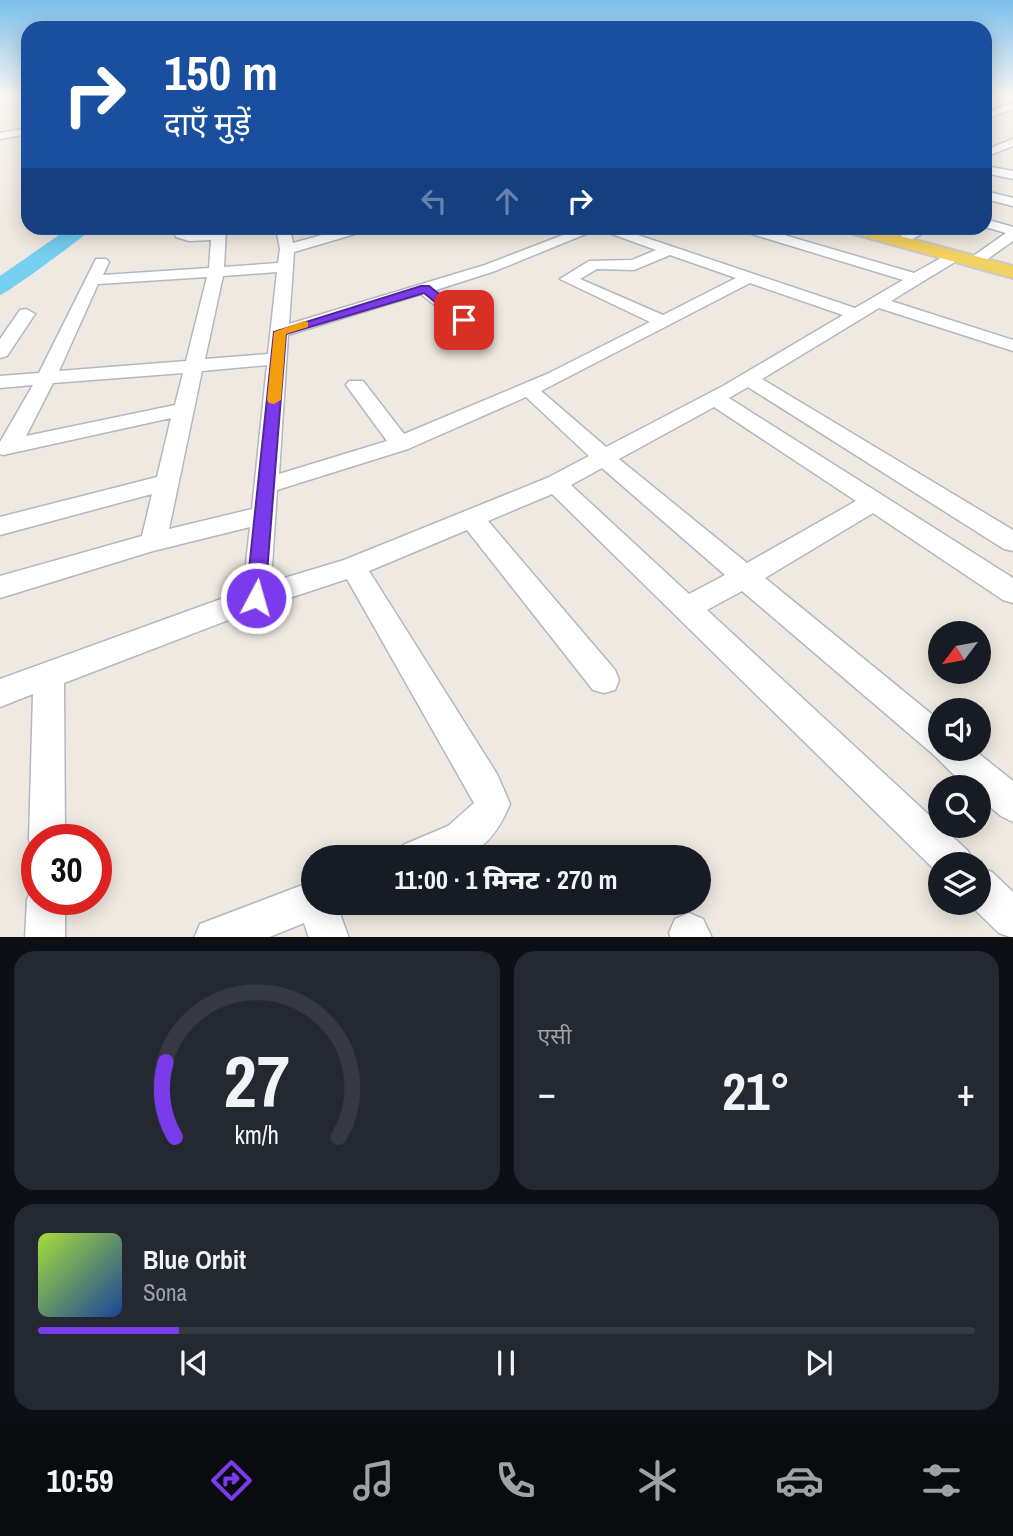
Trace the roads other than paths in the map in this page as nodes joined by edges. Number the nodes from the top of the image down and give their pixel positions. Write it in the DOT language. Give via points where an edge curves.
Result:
graph roads {
  1 [pos="1012,143"];
  2 [pos="992,150"];
  3 [pos="992,155"];
  4 [pos="1013,160"];
  5 [pos="992,170"];
  6 [pos="1013,175"];
  7 [pos="992,198"];
  8 [pos="1013,202"];
  9 [pos="992,226"];
  10 [pos="1013,233"];
  11 [pos="219,235"];
  12 [pos="284,235"];
  13 [pos="343,235"];
  14 [pos="574,235"];
  15 [pos="626,235"];
  16 [pos="636,235"];
  17 [pos="770,235"];
  18 [pos="877,235"];
  19 [pos="911,235"];
  20 [pos="632,237"];
  21 [pos="898,241"];
  22 [pos="670,250"];
  23 [pos="287,258"];
  24 [pos="963,259"];
  25 [pos="101,262"];
  26 [pos="216,271"];
  27 [pos="1013,272"];
  28 [pos="750,277"];
  29 [pos="916,279"];
  30 [pos="93,280"];
  31 [pos="425,289"];
  32 [pos="877,302"];
  33 [pos="26,314"];
  34 [pos="856,314"];
  35 [pos="665,322"];
  36 [pos="280,332"];
  37 [pos="483,335"];
  38 [pos="1013,346"];
  39 [pos="0,352"];
  40 [pos="277,359"];
  41 [pos="194,367"];
  42 [pos="46,379"];
  43 [pos="748,379"];
  44 [pos="0,382"];
  45 [pos="356,385"];
  46 [pos="528,390"];
  47 [pos="715,398"];
  48 [pos="184,408"];
  49 [pos="400,444"];
  50 [pos="5,447"];
  51 [pos="604,457"];
  52 [pos="167,482"];
  53 [pos="555,484"];
  54 [pos="268,485"];
  55 [pos="874,501"];
  56 [pos="265,515"];
  57 [pos="471,519"];
  58 [pos="0,526"];
  59 [pos="153,542"];
  60 [pos="1013,542"];
  61 [pos="353,567"];
  62 [pos="745,577"];
  63 [pos="0,587"];
  64 [pos="1013,592"];
  65 [pos="256,598"];
  66 [pos="686,608"];
  67 [pos="49,674"];
  68 [pos="604,680"];
  69 [pos="0,693"];
  70 [pos="928,732"];
  71 [pos="962,761"];
  72 [pos="1013,804"];
  73 [pos="47,824"];
  74 [pos="446,845"];
  75 [pos="942,852"];
  76 [pos="991,897"];
  77 [pos="301,907"];
  78 [pos="1011,914"];
  79 [pos="46,915"];
  80 [pos="320,915"];
  81 [pos="45,937"];
  82 [pos="214,937"];
  83 [pos="329,937"];
  1 -- 2 [label="street"];
  3 -- 4 [label="street"];
  5 -- 6 [label="street"];
  7 -- 8 [label="street"];
  9 -- 10 [label="street"];
  10 -- 24 [label="street"];
  11 -- 26 [label="street"];
  12 -- 23 [label="street"];
  13 -- 23 [label="street"];
  14 -- 31 [label="street"];
  15 -- 20 [label="street"];
  16 -- 20 [label="street"];
  17 -- 29 [label="street"];
  18 -- 21 [label="main road"];
  19 -- 21 [label="street"];
  20 -- 22 [label="street"];
  21 -- 24 [label="main road"];
  22 -- 28 [label="street"];
  22 -- 35 [label="street" via="634,265 594,264 568,279"];
  23 -- 26 [label="street"];
  23 -- 36 [label="street"];
  24 -- 27 [label="main road"];
  24 -- 29 [label="street"];
  25 -- 30 [label="street"];
  26 -- 30 [label="street"];
  26 -- 41 [label="street"];
  28 -- 34 [label="street"];
  28 -- 35 [label="street"];
  29 -- 32 [label="street"];
  30 -- 42 [label="street"];
  31 -- 36 [label="street"];
  31 -- 37 [label="street"];
  32 -- 34 [label="street"];
  32 -- 38 [label="street"];
  33 -- 39 [label="street"];
  34 -- 43 [label="street"];
  35 -- 46 [label="street"];
  36 -- 40 [label="street"];
  40 -- 41 [label="street"];
  40 -- 54 [label="street"];
  41 -- 42 [label="street"];
  41 -- 48 [label="street"];
  42 -- 44 [label="street"];
  42 -- 50 [label="street"];
  43 -- 47 [label="street"];
  43 -- 60 [label="street"];
  45 -- 49 [label="street"];
  46 -- 49 [label="street"];
  46 -- 51 [label="street"];
  47 -- 51 [label="street"];
  47 -- 55 [label="street"];
  48 -- 50 [label="street"];
  48 -- 52 [label="street"];
  49 -- 54 [label="street"];
  51 -- 53 [label="street"];
  51 -- 62 [label="street"];
  52 -- 58 [label="street"];
  52 -- 59 [label="street"];
  53 -- 57 [label="street"];
  53 -- 66 [label="street"];
  54 -- 56 [label="street"];
  55 -- 62 [label="street"];
  55 -- 64 [label="street"];
  56 -- 59 [label="street"];
  56 -- 65 [label="street"];
  57 -- 61 [label="street"];
  57 -- 68 [label="street"];
  59 -- 63 [label="street"];
  61 -- 65 [label="street"];
  61 -- 74 [label="street" via="492,804 480,826"];
  62 -- 66 [label="street"];
  62 -- 70 [label="street"];
  65 -- 67 [label="street"];
  66 -- 75 [label="street"];
  67 -- 69 [label="street"];
  67 -- 73 [label="street"];
  71 -- 72 [label="street"];
  76 -- 78 [label="street"];
  77 -- 82 [label="street"];
  79 -- 81 [label="street"];
  80 -- 83 [label="street"];
}
